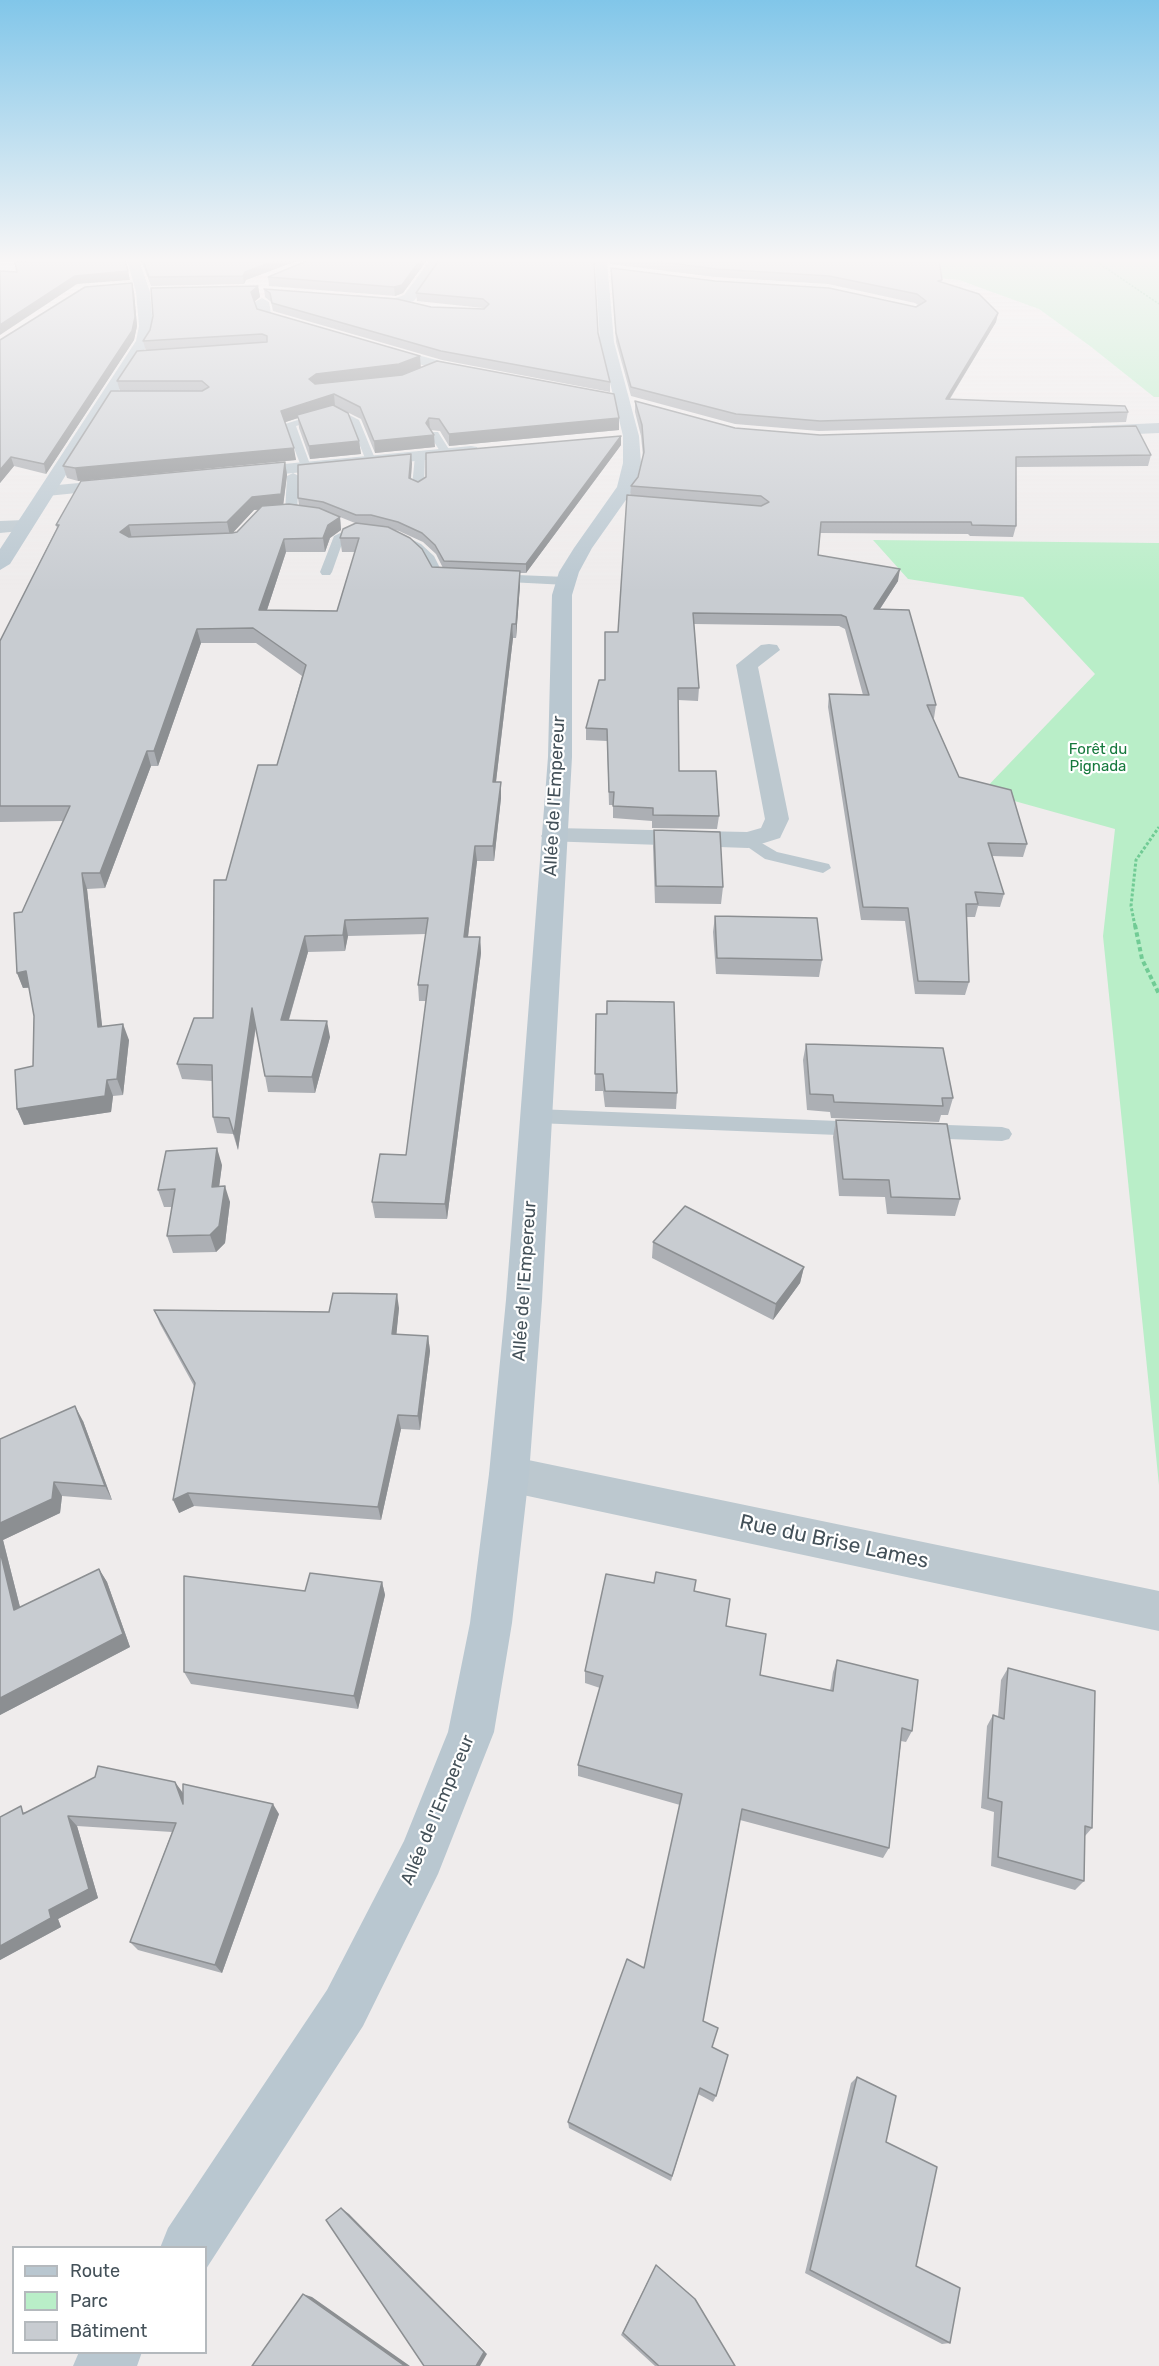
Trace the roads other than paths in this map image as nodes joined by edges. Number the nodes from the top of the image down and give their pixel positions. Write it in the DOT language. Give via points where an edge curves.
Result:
graph roads {
  1 [pos="130,370"];
  2 [pos="430,370"];
  3 [pos="459,370"];
  4 [pos="614,370"];
  5 [pos="423,374"];
  6 [pos="489,377"];
  7 [pos="1159,428"];
  8 [pos="1077,432"];
  9 [pos="434,434"];
  10 [pos="492,449"];
  11 [pos="447,454"];
  12 [pos="420,456"];
  13 [pos="371,461"];
  14 [pos="300,472"];
  15 [pos="220,475"];
  16 [pos="137,483"];
  17 [pos="418,486"];
  18 [pos="47,491"];
  19 [pos="291,513"];
  20 [pos="0,526"];
  21 [pos="24,526"];
  22 [pos="0,564"];
  23 [pos="326,572"];
  24 [pos="567,581"];
  25 [pos="769,650"];
  26 [pos="554,836"];
  27 [pos="748,840"];
  28 [pos="823,868"];
  29 [pos="536,1116"];
  30 [pos="882,1130"];
  31 [pos="906,1131"];
  32 [pos="1002,1134"];
  33 [pos="509,1474"];
  34 [pos="1159,1611"];
  35 [pos="190,2246"];
  1 -- 18 [label="street"];
  2 -- 5 [label="lane"];
  3 -- 6 [label="street"];
  4 -- 24 [label="street, Allée de l'Empereur" via="632,463 622,501 583,548"];
  7 -- 8 [label="street"];
  9 -- 11 [label="lane"];
  10 -- 11 [label="street"];
  11 -- 12 [label="street"];
  12 -- 13 [label="street"];
  12 -- 17 [label="lane"];
  13 -- 14 [label="street"];
  13 -- 14 [label="lane" via="355,422 336,411 290,424"];
  14 -- 15 [label="street"];
  14 -- 19 [label="lane"];
  16 -- 18 [label="street"];
  18 -- 21 [label="street"];
  20 -- 21 [label="street"];
  21 -- 22 [label="street"];
  23 -- 24 [label="lane" via="338,539 350,528 388,534 417,547 430,559 438,576"];
  24 -- 26 [label="street, Allée de l'Empereur" via="560,620 560,757"];
  25 -- 27 [label="street" via="747,665 777,819 771,833"];
  26 -- 27 [label="street"];
  26 -- 29 [label="street, Allée de l'Empereur"];
  27 -- 28 [label="lane" via="771,856"];
  29 -- 30 [label="lane"];
  29 -- 33 [label="street, Allée de l'Empereur"];
  31 -- 32 [label="lane"];
  33 -- 34 [label="street, Rue du Brise Lames"];
  33 -- 35 [label="street, Allée de l'Empereur" via="491,1623 471,1732 421,1857 345,2008"];
}
